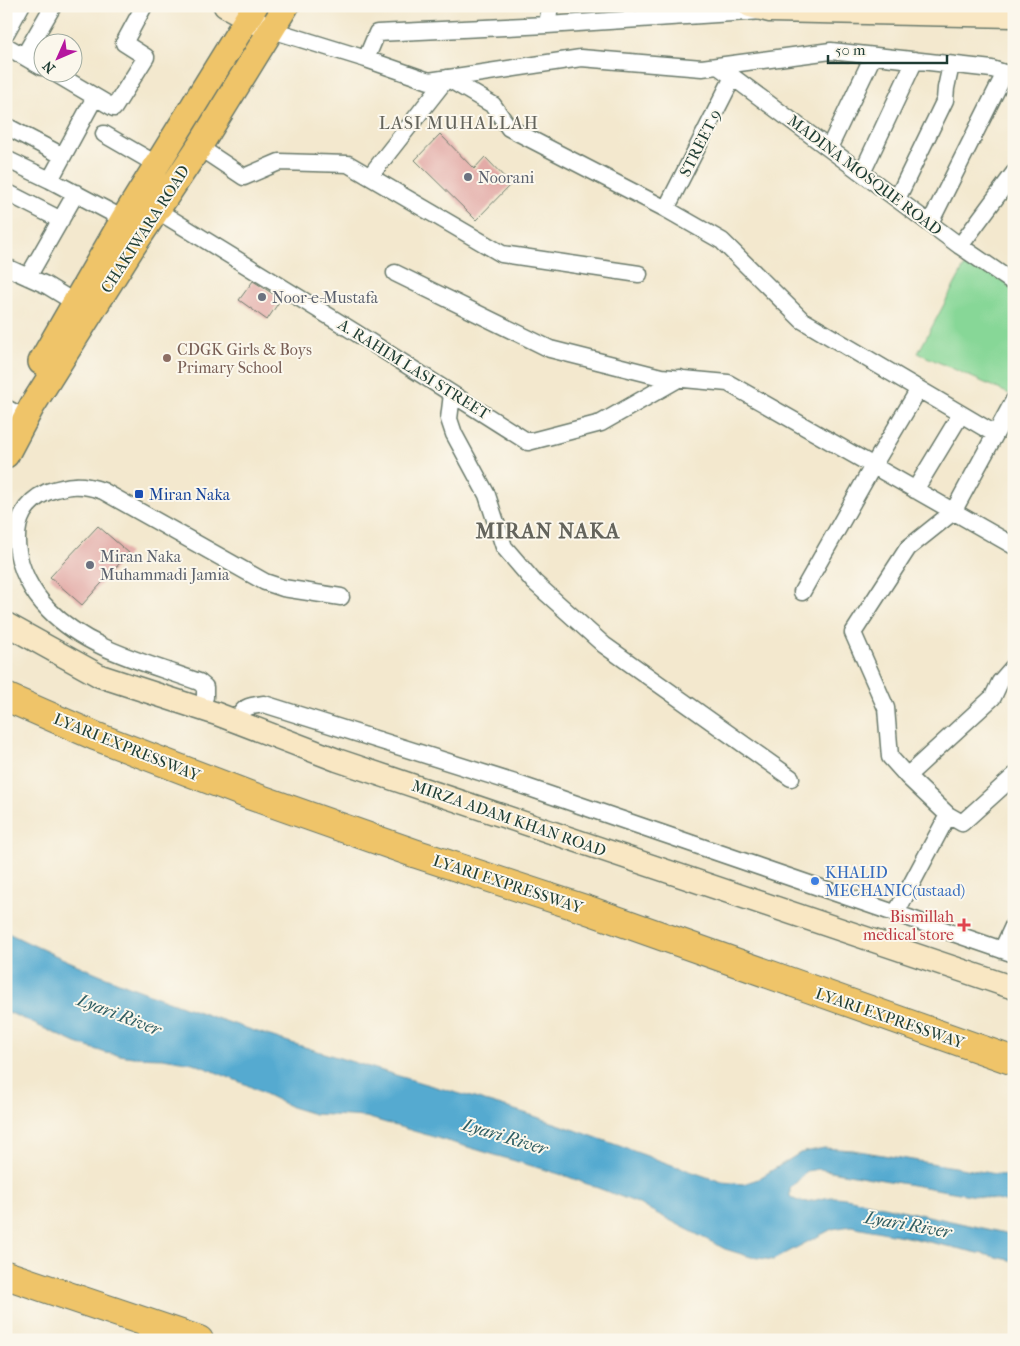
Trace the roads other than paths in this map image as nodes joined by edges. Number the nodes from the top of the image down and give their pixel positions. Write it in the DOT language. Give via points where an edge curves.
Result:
graph roads {
  1 [pos="22,6"];
  2 [pos="53,6"];
  3 [pos="144,6"];
  4 [pos="226,6"];
  5 [pos="286,6"];
  6 [pos="550,6"];
  7 [pos="760,8"];
  8 [pos="1011,12"];
  9 [pos="251,13"];
  10 [pos="547,25"];
  11 [pos="272,30"];
  12 [pos="6,33"];
  13 [pos="6,46"];
  14 [pos="24,56"];
  15 [pos="873,56"];
  16 [pos="366,59"];
  17 [pos="915,60"];
  18 [pos="32,61"];
  19 [pos="951,65"];
  20 [pos="718,66"];
  21 [pos="1009,75"];
  22 [pos="733,77"];
  23 [pos="448,78"];
  24 [pos="70,82"];
  25 [pos="95,97"];
  26 [pos="6,126"];
  27 [pos="104,134"];
  28 [pos="199,147"];
  29 [pos="829,148"];
  30 [pos="63,156"];
  31 [pos="6,159"];
  32 [pos="156,164"];
  33 [pos="862,173"];
  34 [pos="1014,173"];
  35 [pos="370,176"];
  36 [pos="50,180"];
  37 [pos="6,192"];
  38 [pos="76,193"];
  39 [pos="897,199"];
  40 [pos="666,209"];
  41 [pos="158,211"];
  42 [pos="61,220"];
  43 [pos="930,224"];
  44 [pos="133,225"];
  45 [pos="960,246"];
  46 [pos="6,267"];
  47 [pos="395,273"];
  48 [pos="639,274"];
  49 [pos="28,277"];
  50 [pos="1014,283"];
  51 [pos="83,307"];
  52 [pos="680,378"];
  53 [pos="919,389"];
  54 [pos="452,394"];
  55 [pos="1011,410"];
  56 [pos="961,414"];
  57 [pos="13,415"];
  58 [pos="995,434"];
  59 [pos="6,454"];
  60 [pos="873,466"];
  61 [pos="914,490"];
  62 [pos="953,512"];
  63 [pos="1014,546"];
  64 [pos="802,592"];
  65 [pos="341,596"];
  66 [pos="9,623"];
  67 [pos="1014,666"];
  68 [pos="6,697"];
  69 [pos="200,709"];
  70 [pos="236,721"];
  71 [pos="907,776"];
  72 [pos="1014,776"];
  73 [pos="791,778"];
  74 [pos="948,815"];
  75 [pos="896,913"];
  76 [pos="1014,924"];
  77 [pos="1008,952"];
  78 [pos="1014,988"];
  79 [pos="1014,1061"];
  80 [pos="6,1275"];
  81 [pos="199,1340"];
  1 -- 12 [label="street"];
  2 -- 14 [label="street"];
  3 -- 25 [label="street" via="124,42 146,58 114,108"];
  4 -- 9 [label="main road"];
  5 -- 11 [label="main road, CHAKIWARA ROAD"];
  6 -- 10 [label="street"];
  7 -- 8 [label="main road"];
  7 -- 10 [label="street"];
  9 -- 11 [label="main road"];
  9 -- 32 [label="main road, CHAKIWARA ROAD"];
  10 -- 16 [label="street" via="377,33"];
  11 -- 16 [label="street"];
  11 -- 28 [label="main road, CHAKIWARA ROAD"];
  13 -- 14 [label="street"];
  14 -- 18 [label="street"];
  15 -- 17 [label="street"];
  15 -- 20 [label="street" via="830,51"];
  15 -- 29 [label="street"];
  16 -- 23 [label="street" via="429,81"];
  17 -- 19 [label="street"];
  17 -- 33 [label="street"];
  19 -- 21 [label="street" via="992,69"];
  19 -- 39 [label="street" via="945,100"];
  20 -- 22 [label="street, MADINA MOSQUE ROAD"];
  20 -- 23 [label="street" via="702,68 581,58"];
  21 -- 43 [label="street"];
  22 -- 29 [label="street, MADINA MOSQUE ROAD"];
  22 -- 40 [label="street, STREET 9"];
  23 -- 35 [label="street"];
  23 -- 40 [label="street" via="493,105 509,128"];
  24 -- 25 [label="street"];
  25 -- 30 [label="street"];
  26 -- 30 [label="street"];
  27 -- 32 [label="street"];
  28 -- 35 [label="street" via="244,177 279,162 348,164"];
  28 -- 41 [label="main road, CHAKIWARA ROAD"];
  29 -- 33 [label="street, MADINA MOSQUE ROAD"];
  30 -- 36 [label="street"];
  31 -- 36 [label="street"];
  32 -- 44 [label="main road, CHAKIWARA ROAD"];
  33 -- 39 [label="street, MADINA MOSQUE ROAD"];
  34 -- 45 [label="street"];
  35 -- 48 [label="street" via="502,254"];
  36 -- 38 [label="street"];
  37 -- 42 [label="street"];
  38 -- 42 [label="street"];
  38 -- 44 [label="street"];
  39 -- 43 [label="street, MADINA MOSQUE ROAD"];
  40 -- 53 [label="street" via="722,241 802,320"];
  41 -- 44 [label="main road, CHAKIWARA ROAD"];
  41 -- 54 [label="street, A. RAHIM LASI STREET"];
  42 -- 49 [label="street"];
  43 -- 45 [label="street, MADINA MOSQUE ROAD"];
  44 -- 51 [label="main road, CHAKIWARA ROAD"];
  45 -- 50 [label="street, MADINA MOSQUE ROAD"];
  46 -- 49 [label="street"];
  47 -- 52 [label="street" via="550,350 661,377"];
  49 -- 51 [label="street"];
  51 -- 57 [label="main road, CHAKIWARA ROAD"];
  52 -- 54 [label="street, A. RAHIM LASI STREET" via="601,423 528,442"];
  52 -- 60 [label="street" via="728,383"];
  53 -- 56 [label="street"];
  53 -- 60 [label="street"];
  54 -- 73 [label="street" via="449,419 454,434 487,495 504,547 534,582 604,645"];
  55 -- 58 [label="street"];
  56 -- 58 [label="street"];
  56 -- 61 [label="street"];
  57 -- 59 [label="main road, CHAKIWARA ROAD"];
  58 -- 62 [label="street"];
  60 -- 61 [label="street"];
  60 -- 64 [label="street"];
  61 -- 62 [label="street"];
  62 -- 63 [label="street"];
  62 -- 71 [label="street" via="908,548 853,633 886,708 890,757"];
  65 -- 69 [label="street" via="283,588 264,582 86,485 58,488 15,508 7,529 11,554 23,577 48,610 102,647 199,682 205,687"];
  66 -- 69 [label="main road, MIRZA ADAM KHAN ROAD" via="100,676"];
  67 -- 71 [label="street" via="992,697"];
  68 -- 79 [label="highway, LYARI EXPRESSWAY" via="95,736 249,796 588,910"];
  69 -- 70 [label="main road, MIRZA ADAM KHAN ROAD"];
  70 -- 75 [label="street" via="242,710 264,704 515,783"];
  70 -- 78 [label="main road, MIRZA ADAM KHAN ROAD" via="346,764"];
  71 -- 74 [label="street"];
  72 -- 74 [label="street" via="962,824"];
  74 -- 75 [label="street"];
  75 -- 77 [label="street"];
  76 -- 77 [label="street"];
  80 -- 81 [label="highway"];
}
